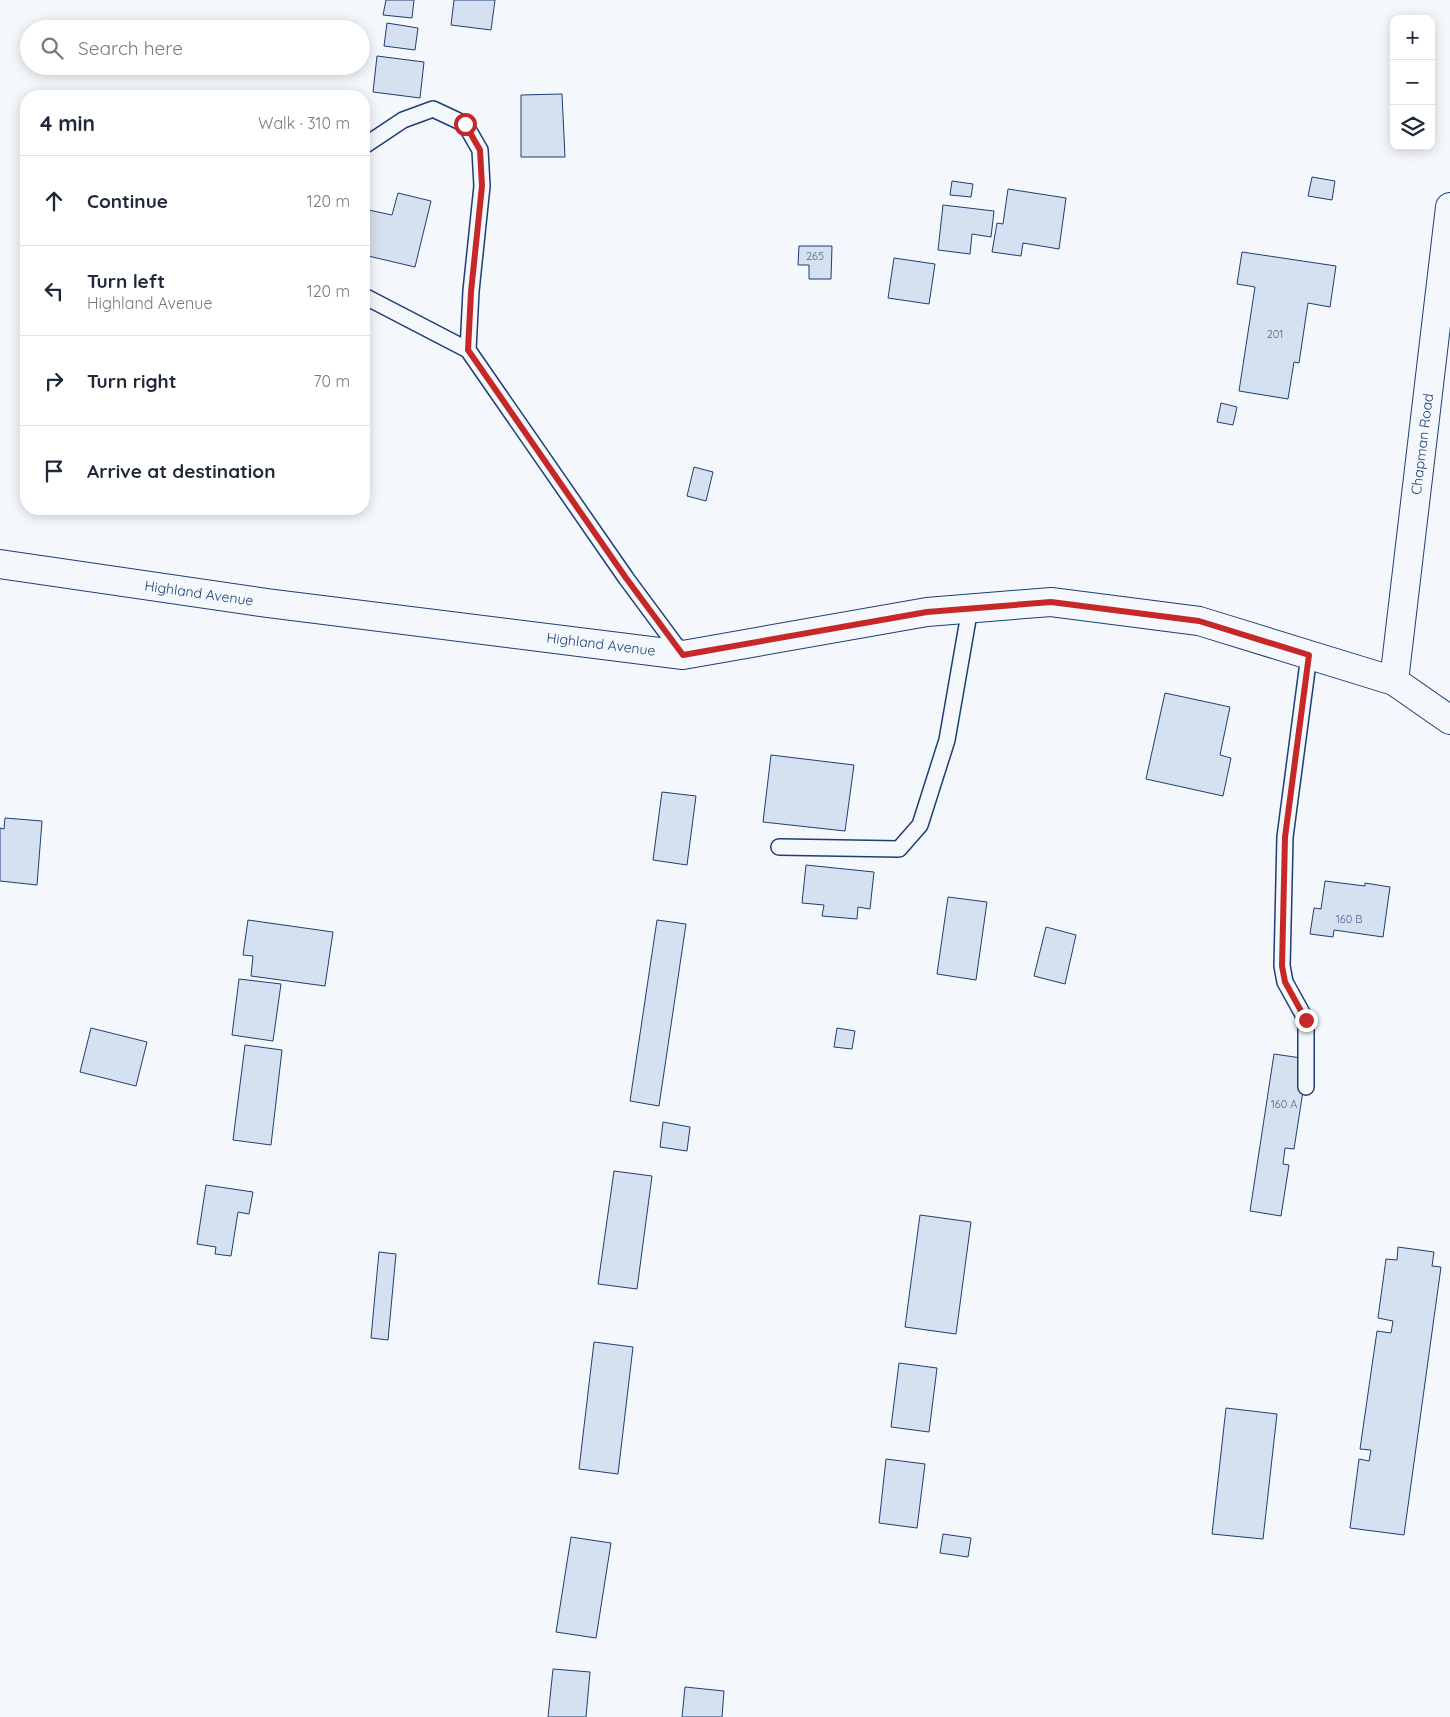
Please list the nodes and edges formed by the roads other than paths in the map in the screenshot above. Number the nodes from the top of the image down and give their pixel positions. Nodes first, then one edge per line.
1 (370, 142) edge
2 (1450, 207) edge
3 (370, 299) edge
4 (468, 350) junction
5 (0, 564) edge
6 (970, 608) junction
7 (683, 655) junction
8 (1309, 655) junction
9 (1394, 681) junction
10 (1450, 720) edge
11 (779, 847) dead end
12 (1306, 1087) dead end

1 - 4 lane
2 - 9 street, Chapman Road
3 - 4 lane
4 - 7 lane
5 - 7 street, Highland Avenue
6 - 7 street, Highland Avenue
6 - 8 street, Highland Avenue
6 - 11 lane
8 - 9 street, Highland Avenue
8 - 12 lane
9 - 10 street, Highland Avenue

